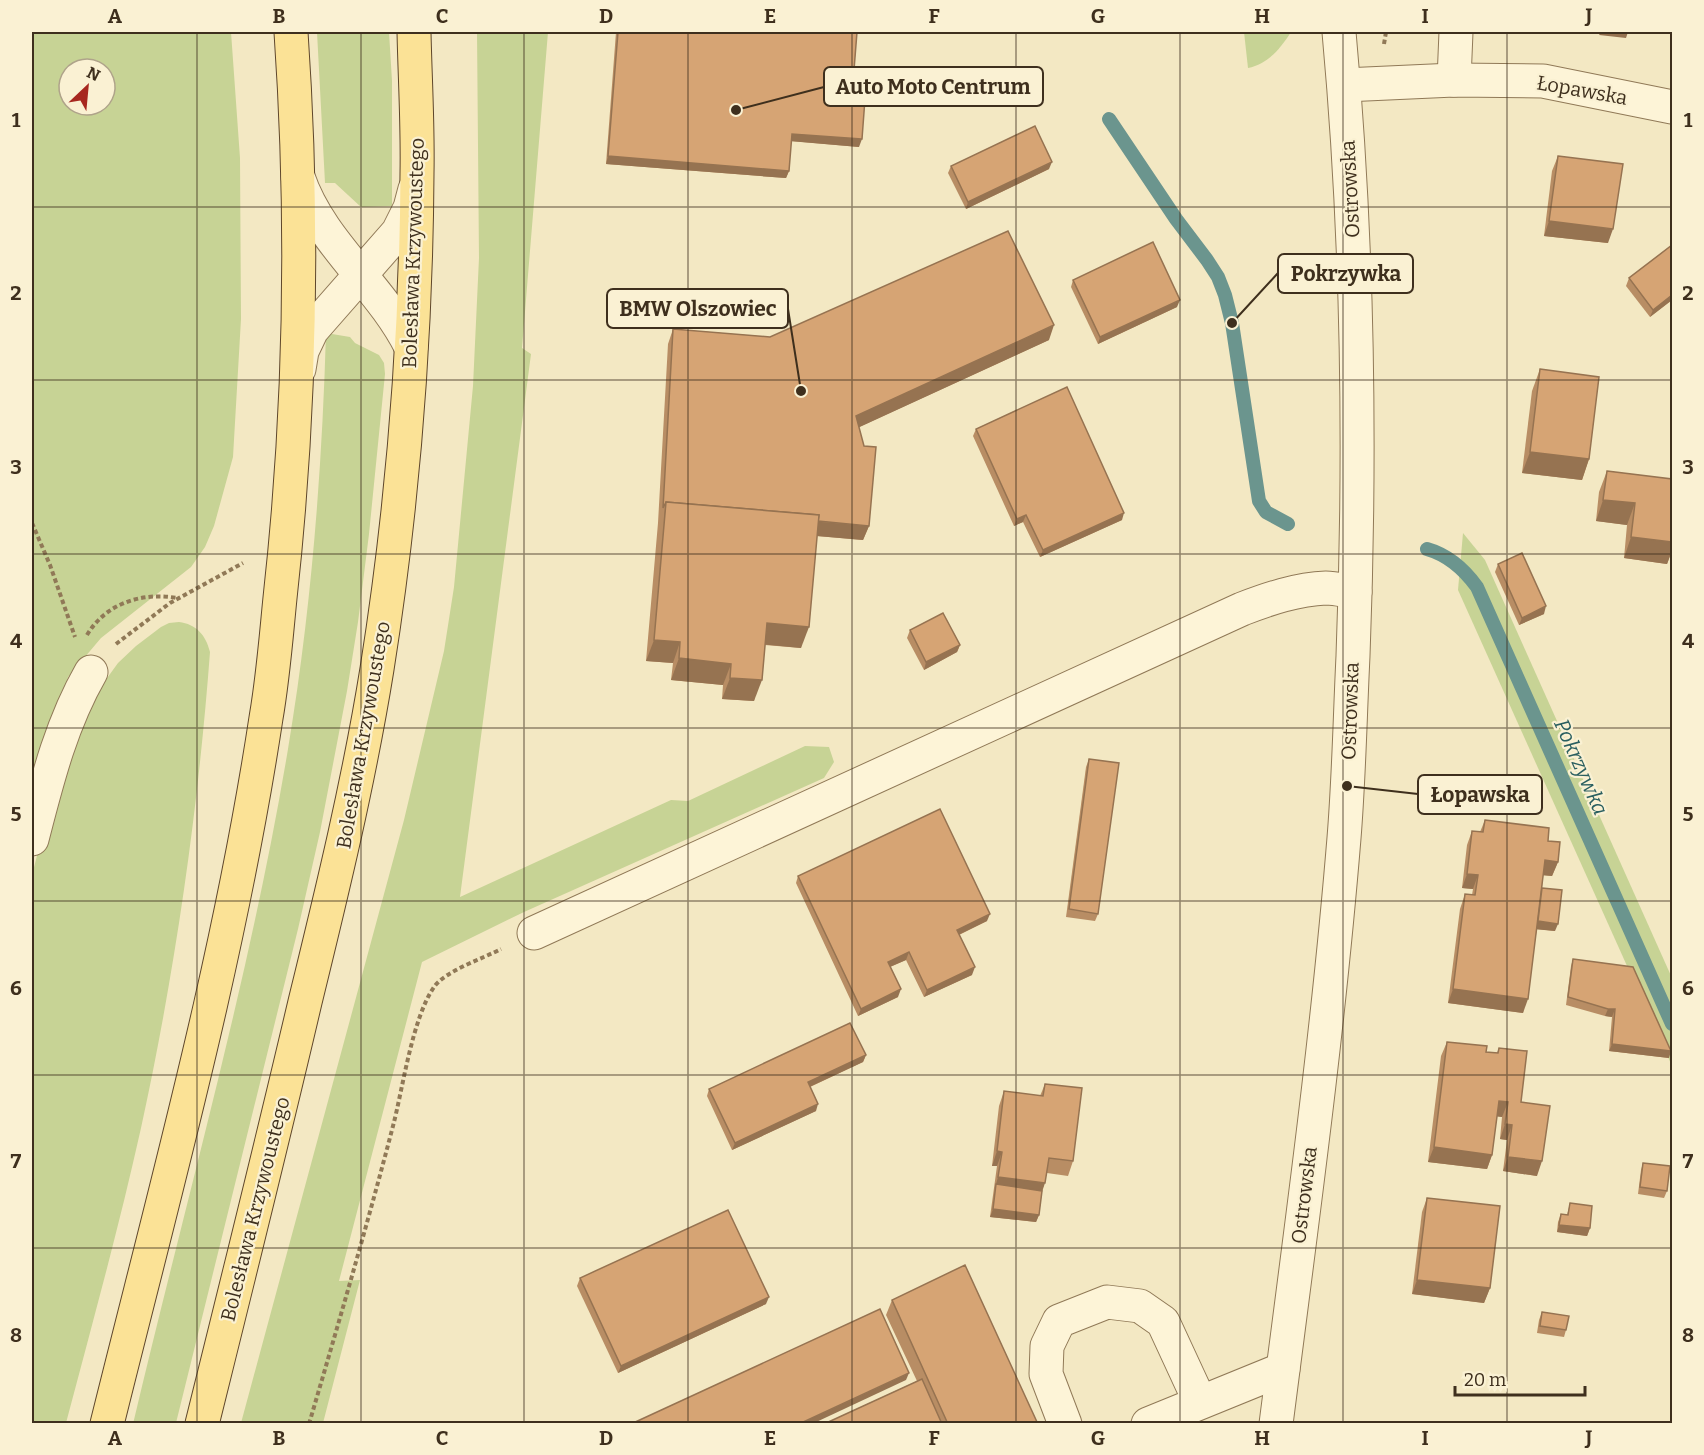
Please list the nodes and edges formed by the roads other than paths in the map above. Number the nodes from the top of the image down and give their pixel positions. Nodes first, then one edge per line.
1 (414, 32) edge
2 (1339, 32) edge
3 (1456, 32) edge
4 (290, 37) edge
5 (1454, 80) junction
6 (1344, 85) junction
7 (1672, 107) edge
8 (417, 172) junction
9 (298, 177) junction
10 (361, 274) junction
11 (411, 347) junction
12 (298, 381) junction
13 (1355, 592) junction
14 (85, 660) road end
15 (32, 839) edge
16 (534, 933) road end
17 (1283, 1369) junction
18 (1200, 1402) junction
19 (107, 1424) edge
20 (202, 1424) edge
21 (1065, 1424) edge
22 (1148, 1424) edge
23 (1276, 1424) edge

1 - 8 main road, Bolesława Krzywoustego
2 - 6 street, Ostrowska
3 - 5 street
4 - 9 main road
5 - 6 street, Łopawska
5 - 7 street, Łopawska
6 - 13 street, Ostrowska
8 - 10 street
8 - 11 main road, Bolesława Krzywoustego
9 - 10 street
9 - 12 main road
10 - 11 street
10 - 12 street
11 - 20 main road, Bolesława Krzywoustego
12 - 19 main road
13 - 16 street
13 - 17 street, Ostrowska
14 - 15 street
17 - 18 street
17 - 23 street, Ostrowska
18 - 21 street
18 - 22 street

